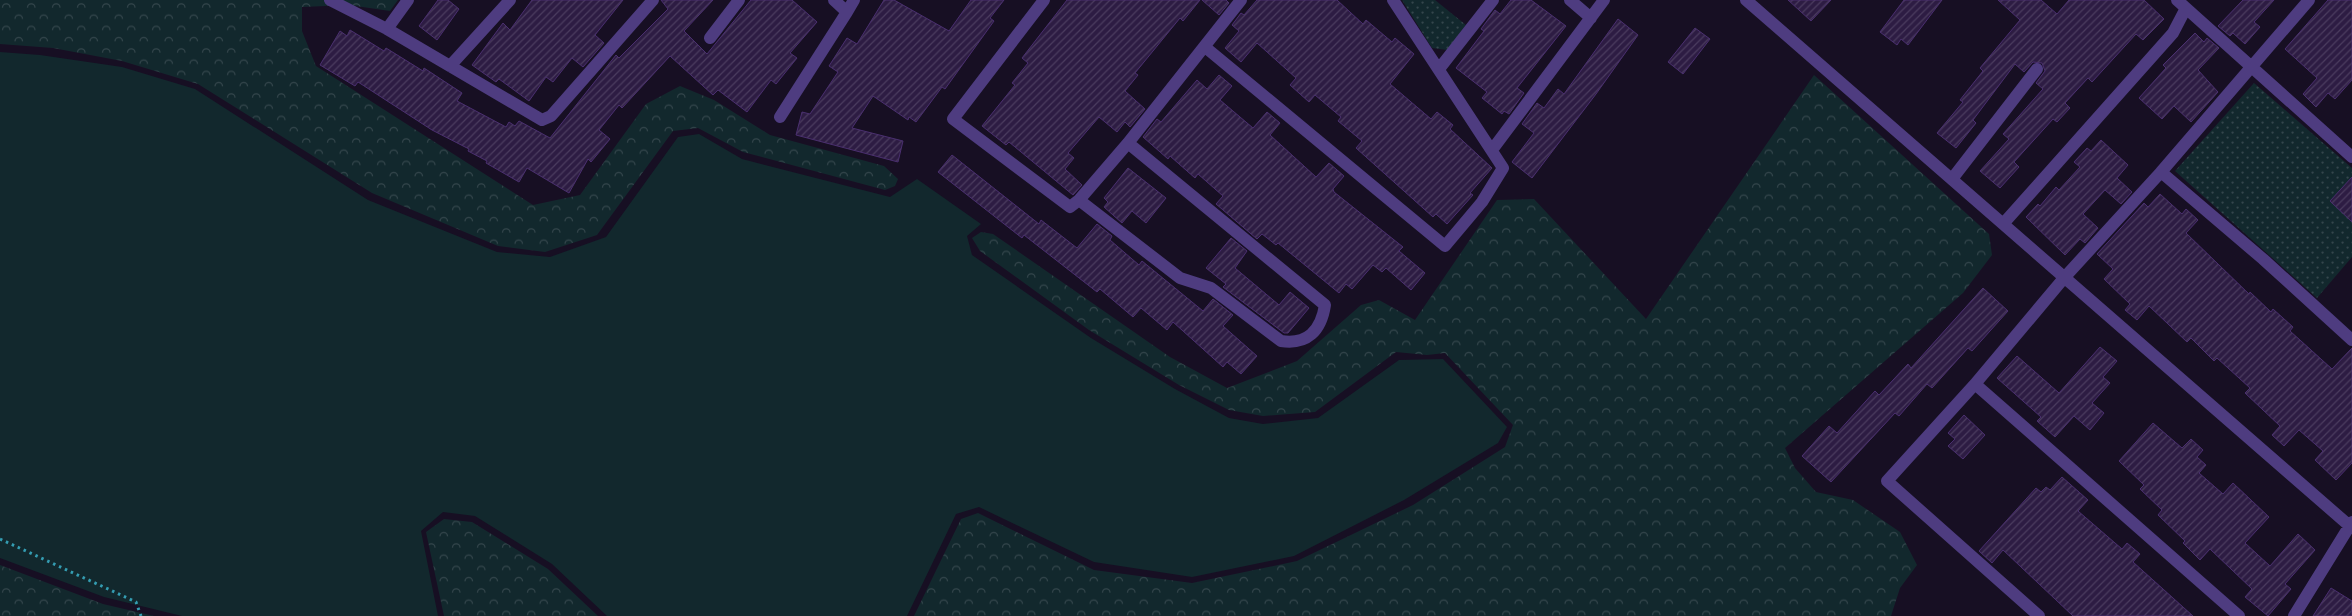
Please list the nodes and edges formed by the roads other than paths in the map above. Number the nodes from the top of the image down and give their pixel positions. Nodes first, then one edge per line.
1 (330, 0) edge
2 (408, 0) edge
3 (510, 0) edge
4 (653, 0) edge
5 (739, 0) edge
6 (834, 0) edge
7 (854, 0) edge
8 (1044, 0) edge
9 (1241, 0) edge
10 (1393, 0) edge
11 (1492, 0) edge
12 (1570, 0) edge
13 (1604, 0) edge
14 (1746, 0) edge
15 (2309, 0) edge
16 (2182, 4) edge
17 (847, 12) junction
18 (1591, 18) junction
19 (387, 29) junction
20 (710, 38) dead end
21 (1205, 47) junction
22 (450, 66) junction
23 (2251, 66) junction
24 (1438, 69) junction
25 (2037, 69) dead end
26 (780, 117) dead end
27 (1128, 143) junction
28 (1492, 150) junction
29 (2352, 157) edge
30 (2161, 172) junction
31 (1952, 179) junction
32 (1079, 200) junction
33 (2003, 224) junction
34 (2064, 278) junction
35 (2352, 340) edge
36 (1975, 384) junction
37 (2351, 525) edge
38 (2039, 616) edge
39 (2239, 616) edge
40 (2294, 616) edge

1 - 19 street
2 - 19 street
3 - 22 street
4 - 22 street
5 - 20 street
6 - 17 street
7 - 17 street
8 - 32 street
9 - 21 street
10 - 24 street
11 - 24 street
12 - 18 street
13 - 18 street
14 - 31 street
15 - 23 street
16 - 23 street
16 - 33 street
17 - 26 street
18 - 28 street
19 - 22 street
21 - 27 street
21 - 28 street
23 - 29 street
23 - 30 street
24 - 28 street
25 - 31 street
27 - 32 street
27 - 32 street
30 - 34 street
30 - 35 street
31 - 33 street
33 - 34 street
34 - 36 street
34 - 37 street
36 - 38 street
36 - 39 street
37 - 40 street

